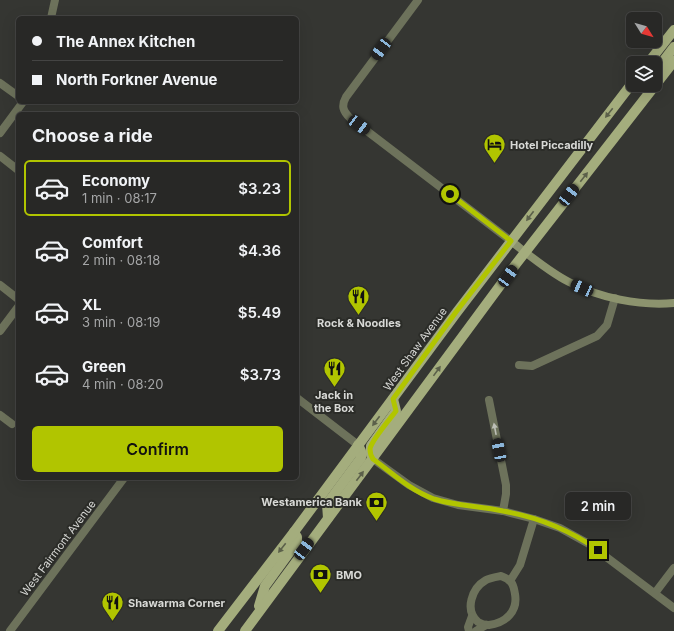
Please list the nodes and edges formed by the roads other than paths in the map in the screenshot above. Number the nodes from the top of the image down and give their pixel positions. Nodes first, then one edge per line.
1 (55, 0) edge
2 (417, 0) edge
3 (51, 16) edge
4 (674, 30) edge
5 (674, 47) edge
6 (654, 56) edge
7 (674, 61) edge
8 (662, 63) edge
9 (0, 83) edge
10 (626, 92) edge
11 (644, 92) edge
12 (16, 95) edge
13 (22, 104) edge
14 (632, 116) junction
15 (0, 133) edge
16 (0, 156) edge
17 (16, 168) edge
18 (518, 246) junction
19 (0, 285) edge
20 (16, 297) edge
21 (615, 298) junction
22 (674, 302) edge
23 (16, 310) edge
24 (0, 331) edge
25 (520, 365) dead end
26 (393, 399) junction
27 (299, 400) edge
28 (489, 400) dead end
29 (0, 415) edge
30 (12, 424) dead end
31 (358, 445) junction
32 (373, 459) junction
33 (123, 480) edge
34 (503, 511) junction
35 (328, 518) junction
36 (534, 519) junction
37 (294, 532) junction
38 (674, 568) edge
39 (510, 581) junction
40 (655, 593) junction
41 (674, 608) edge
42 (257, 614) junction
43 (472, 616) junction
44 (486, 625) junction
45 (222, 629) edge
46 (10, 631) edge
47 (244, 631) edge
48 (469, 631) edge
49 (476, 631) edge

1 - 3 street
2 - 18 street
4 - 6 main road
5 - 8 main road
7 - 14 main road, West Shaw Avenue
9 - 12 street
10 -> 18 main road, West Shaw Avenue
11 - 14 main road
13 - 15 street
18 -> 14 main road, West Shaw Avenue
16 - 17 street
18 - 21 street
18 - 26 main road, West Shaw Avenue
32 -> 18 main road, West Shaw Avenue
19 - 20 street
21 - 22 street
21 - 25 street
23 - 24 street
26 -> 31 main road, West Shaw Avenue
26 - 32 main road
27 - 31 street
34 -> 28 street
29 - 30 street
31 - 35 main road
31 - 37 main road, West Shaw Avenue
32 - 34 street
35 -> 32 main road, West Shaw Avenue
33 - 46 street, West Fairmont Avenue
34 - 36 street
35 - 42 main road, West Shaw Avenue
36 - 39 street
36 - 40 street
37 - 42 main road
37 -> 45 main road, West Shaw Avenue
38 - 40 street
39 - 43 street
39 - 44 street
40 - 41 street
42 - 47 main road, West Shaw Avenue
43 - 44 street
43 - 48 street
44 - 49 street

